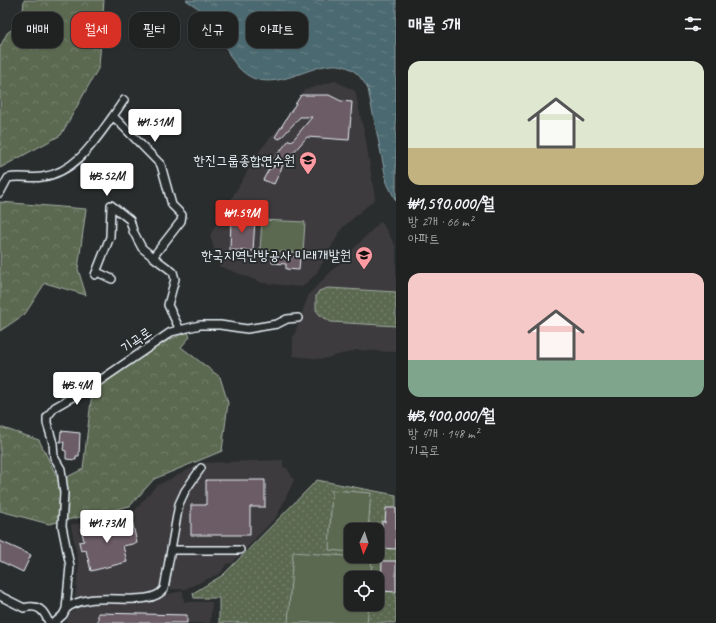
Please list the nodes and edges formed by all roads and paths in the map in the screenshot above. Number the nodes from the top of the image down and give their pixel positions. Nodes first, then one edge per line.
1 (124, 100) dead end
2 (113, 116) junction
3 (0, 193) edge
4 (153, 256) junction
5 (112, 279) dead end
6 (298, 318) dead end
7 (180, 330) junction
8 (201, 468) dead end
9 (171, 550) junction
10 (240, 550) dead end
11 (0, 596) edge
12 (66, 609) junction
13 (49, 623) edge
14 (54, 623) edge

1 - 2 street
2 - 3 street
2 - 4 street
4 - 5 street
4 - 7 street
6 - 7 street, 기곡로
7 - 12 street, 기곡로
8 - 9 street
9 - 10 street
9 - 12 street
11 - 13 street
12 - 14 street

